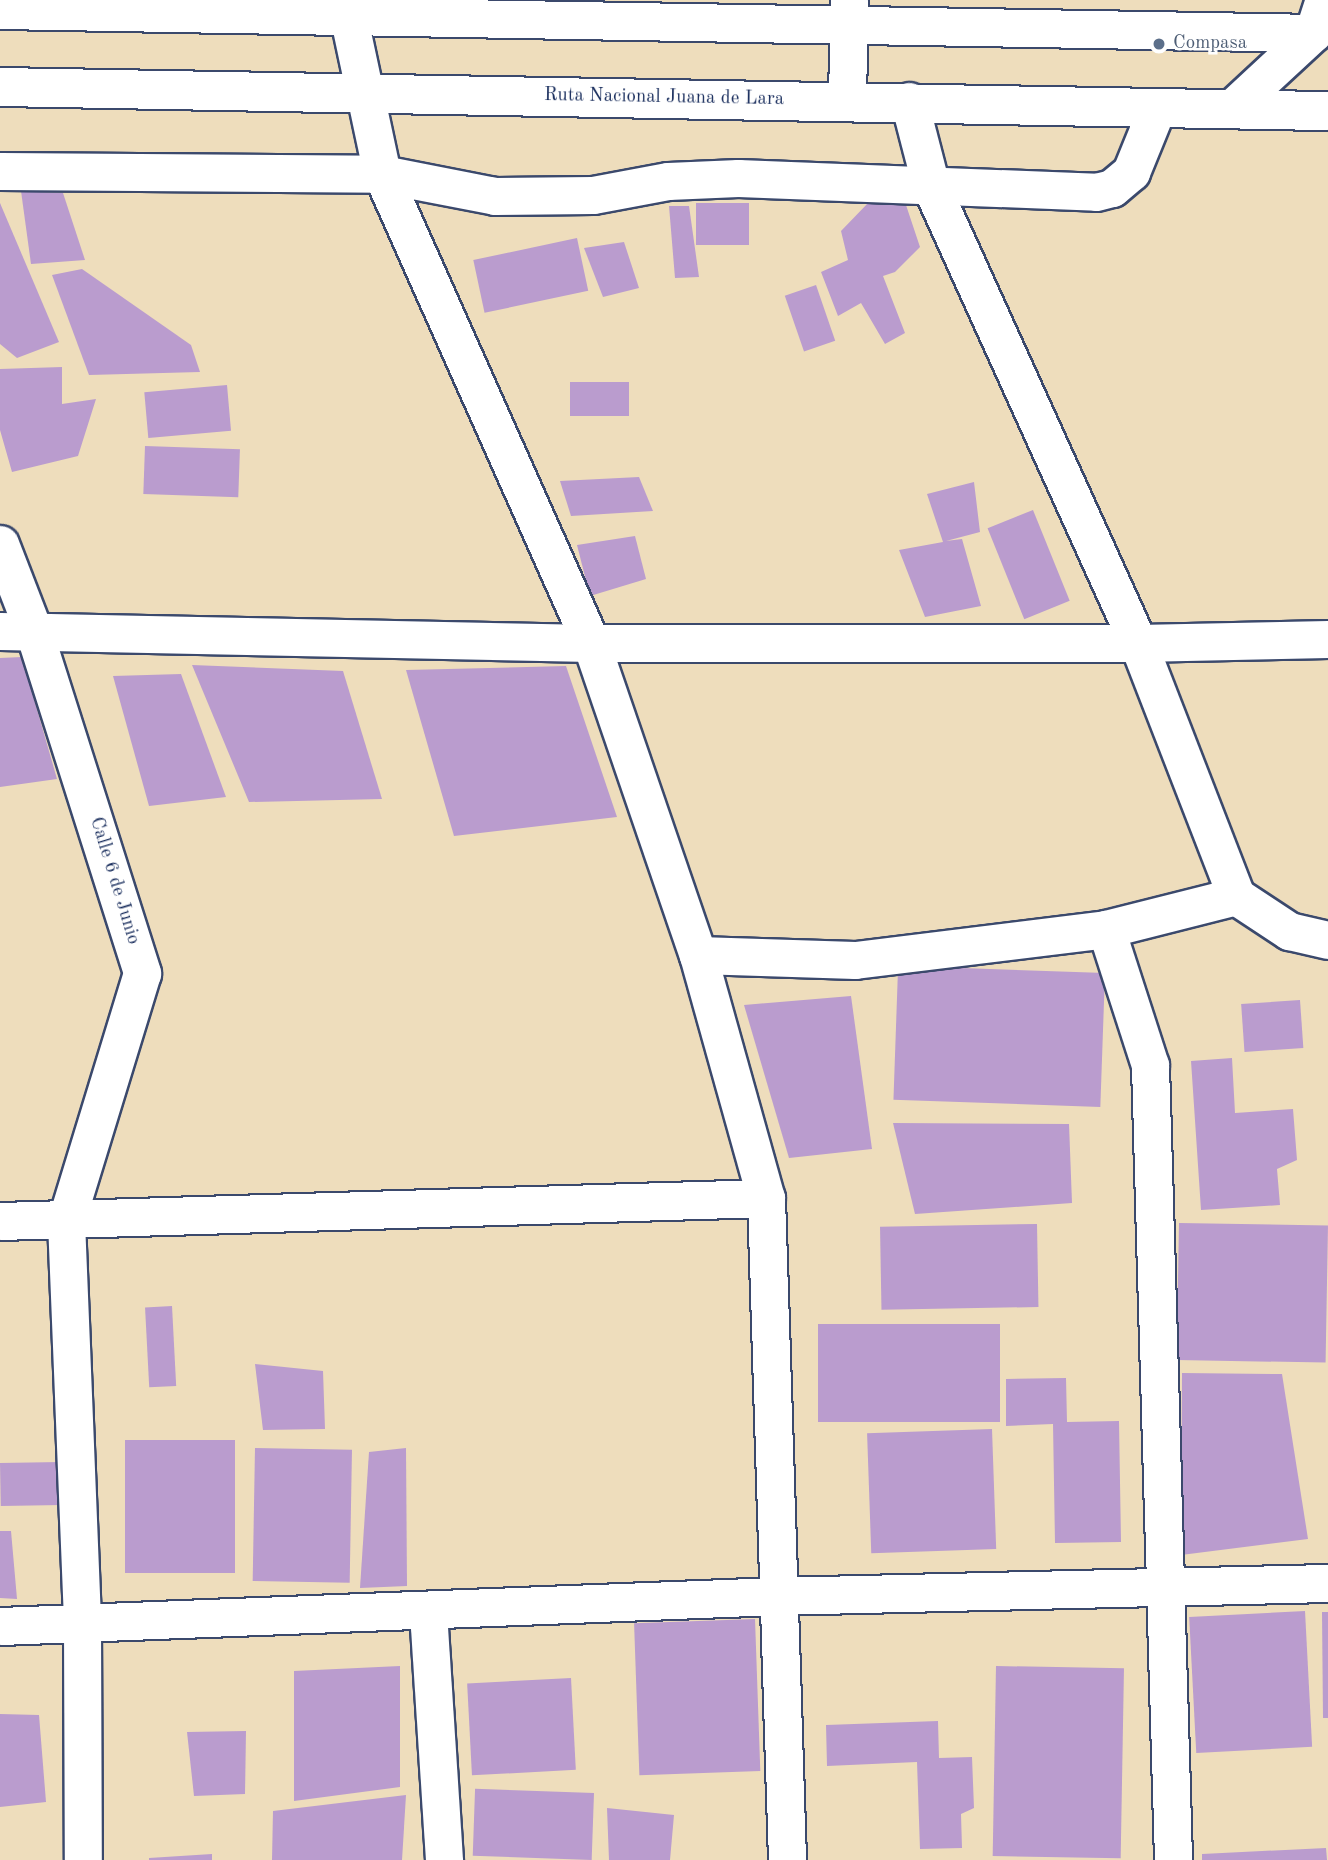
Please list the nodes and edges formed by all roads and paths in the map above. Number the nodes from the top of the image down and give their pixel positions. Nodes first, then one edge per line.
1 (345, 7) edge
2 (0, 10) edge
3 (849, 12) edge
4 (1319, 17) edge
5 (0, 87) edge
6 (362, 94) junction
7 (847, 100) junction
8 (909, 100) junction
9 (1233, 107) junction
10 (1157, 108) junction
11 (1328, 111) edge
12 (0, 171) edge
13 (382, 174) junction
14 (931, 186) junction
15 (0, 544) edge
16 (17, 631) edge
17 (1328, 639) edge
18 (591, 643) junction
19 (1138, 643) junction
20 (1236, 896) junction
21 (1106, 929) junction
22 (1328, 940) edge
23 (698, 955) junction
24 (766, 1198) junction
25 (0, 1221) edge
26 (66, 1222) junction
27 (1328, 1583) edge
28 (1167, 1588) junction
29 (776, 1596) junction
30 (428, 1612) junction
31 (82, 1624) junction
32 (0, 1626) edge
33 (83, 1860) edge
34 (444, 1860) edge
35 (787, 1860) edge
36 (1173, 1860) edge

1 - 2 street
1 - 3 street
1 - 6 street
3 - 4 street
3 - 7 street
4 - 9 street
5 - 6 highway, Ruta Nacional Juana de Lara
6 - 7 highway, Ruta Nacional Juana de Lara
6 - 13 street
7 - 8 highway, Ruta Nacional Juana de Lara
8 - 10 highway, Ruta Nacional Juana de Lara
8 - 14 street
9 - 10 highway, Ruta Nacional Juana de Lara
9 - 11 highway, Ruta Nacional Juana de Lara
10 - 14 street
12 - 13 street
13 - 14 street
13 - 18 street
14 - 19 street
15 - 16 street, Calle 6 de Junio
16 - 18 street
16 - 26 street, Calle 6 de Junio
17 - 19 street
18 - 19 street
18 - 23 street
19 - 20 street
20 - 21 street
20 - 22 street
21 - 23 street
21 - 28 street
23 - 24 street
24 - 26 street
24 - 29 street
25 - 26 street
26 - 31 street, Calle 6 de Junio
27 - 28 street
28 - 29 street
28 - 36 street
29 - 30 street
29 - 35 street
30 - 31 street
30 - 34 street
31 - 32 street
31 - 33 street, Calle 6 de Junio

